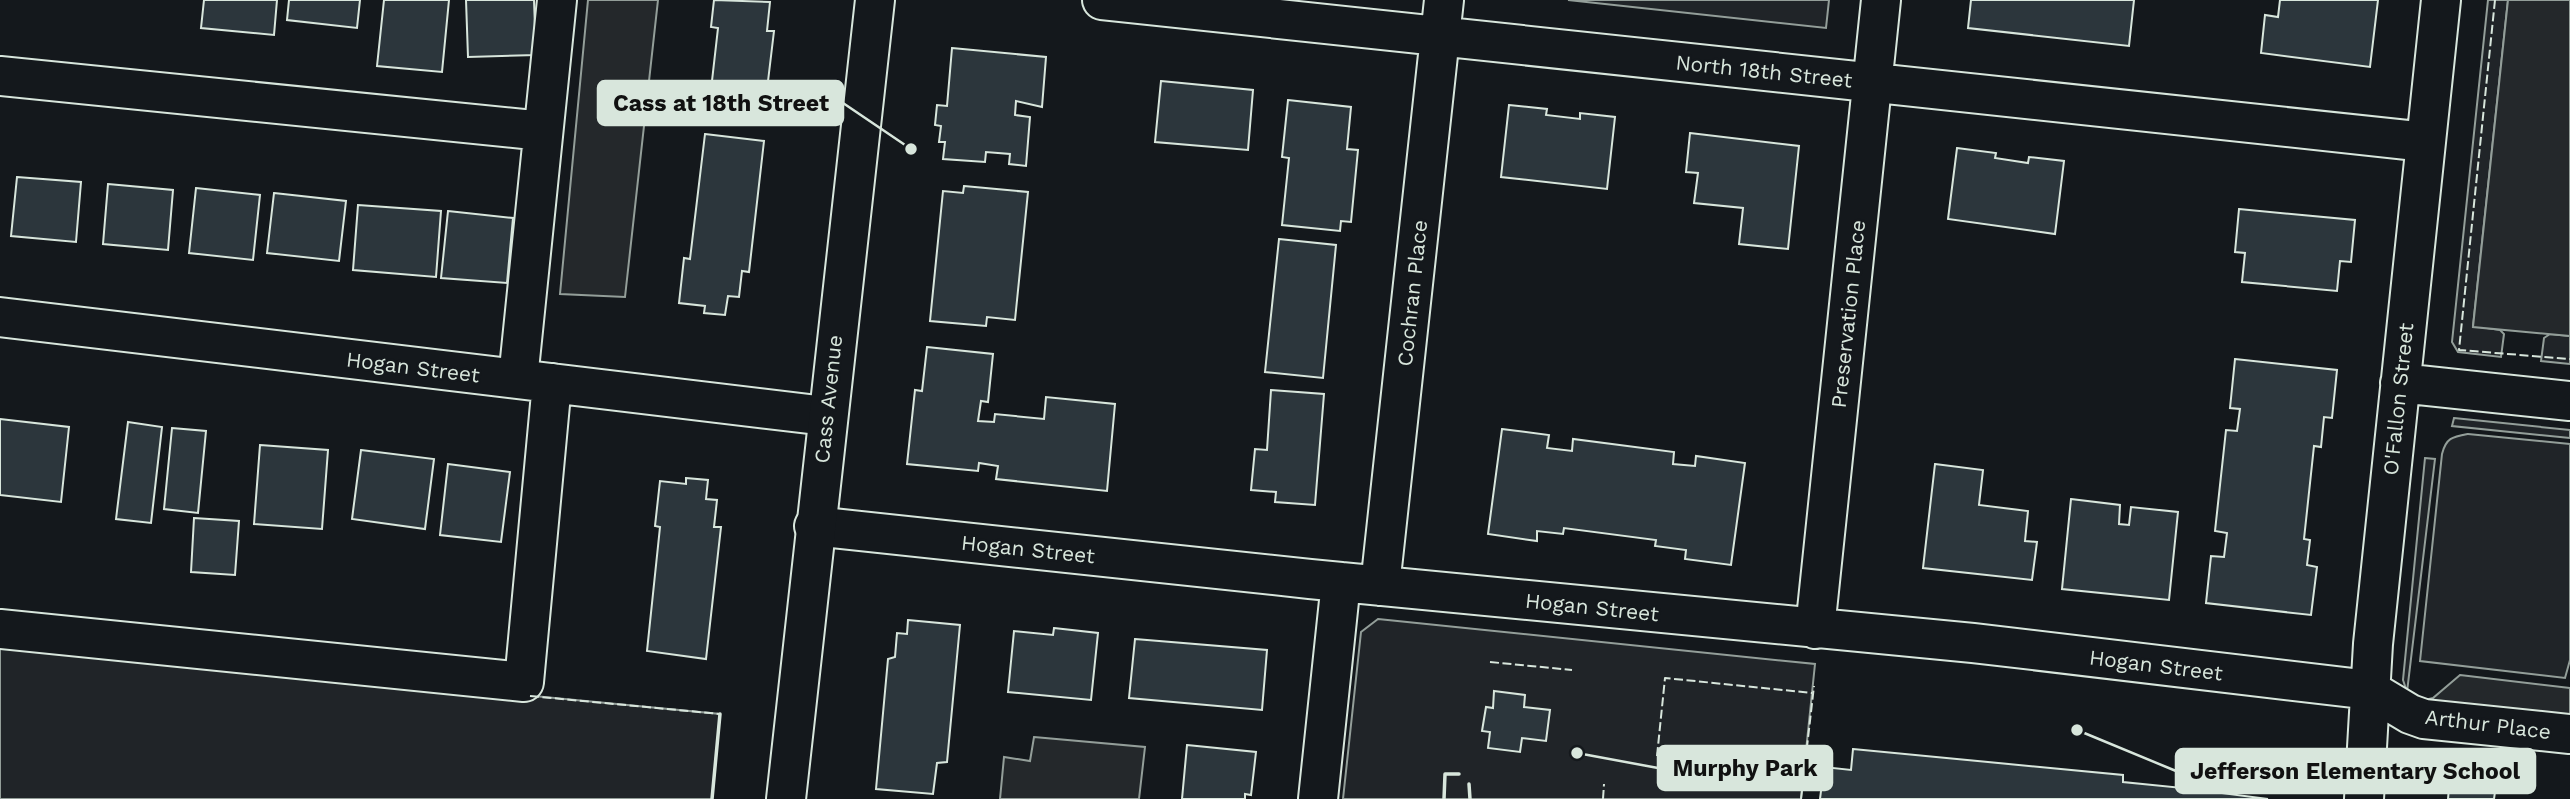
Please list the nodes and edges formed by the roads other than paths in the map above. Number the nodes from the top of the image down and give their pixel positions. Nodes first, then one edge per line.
1 (557, 0) edge
2 (875, 0) edge
3 (1102, 0) edge
4 (1881, 0) edge
5 (2441, 0) edge
6 (1442, 18) edge
7 (0, 76) edge
8 (1873, 83) junction
9 (543, 131) junction
10 (2426, 142) junction
11 (0, 317) edge
12 (535, 382) junction
13 (2400, 383) junction
14 (2570, 401) edge
15 (826, 416) junction
16 (814, 526) junction
17 (1341, 582) junction
18 (1380, 586) junction
19 (0, 629) edge
20 (1815, 629) junction
21 (2370, 690) junction
22 (2570, 734) edge
23 (786, 799) edge
24 (1318, 799) edge
25 (2364, 799) edge

1 - 9 street
2 - 15 street, Cass Avenue
3 - 6 street, North 18th Street
4 - 8 street, Preservation Place
5 - 10 street, O'Fallon Street
6 - 8 street, North 18th Street
6 - 18 street, Cochran Place
7 - 9 street
8 - 10 street, North 18th Street
8 - 20 street, Preservation Place
9 - 12 street
10 - 13 street, O'Fallon Street
11 - 12 street, Hogan Street
12 - 15 street, Hogan Street
12 - 19 street
13 - 14 street
13 - 21 street, O'Fallon Street
15 - 16 street, Cass Avenue
16 - 17 street, Hogan Street
16 - 23 street, Cass Avenue
17 - 18 street, Hogan Street
17 - 24 street
18 - 20 street, Hogan Street
20 - 21 street, Hogan Street
21 - 22 street, Arthur Place
21 - 25 street, O'Fallon Street

